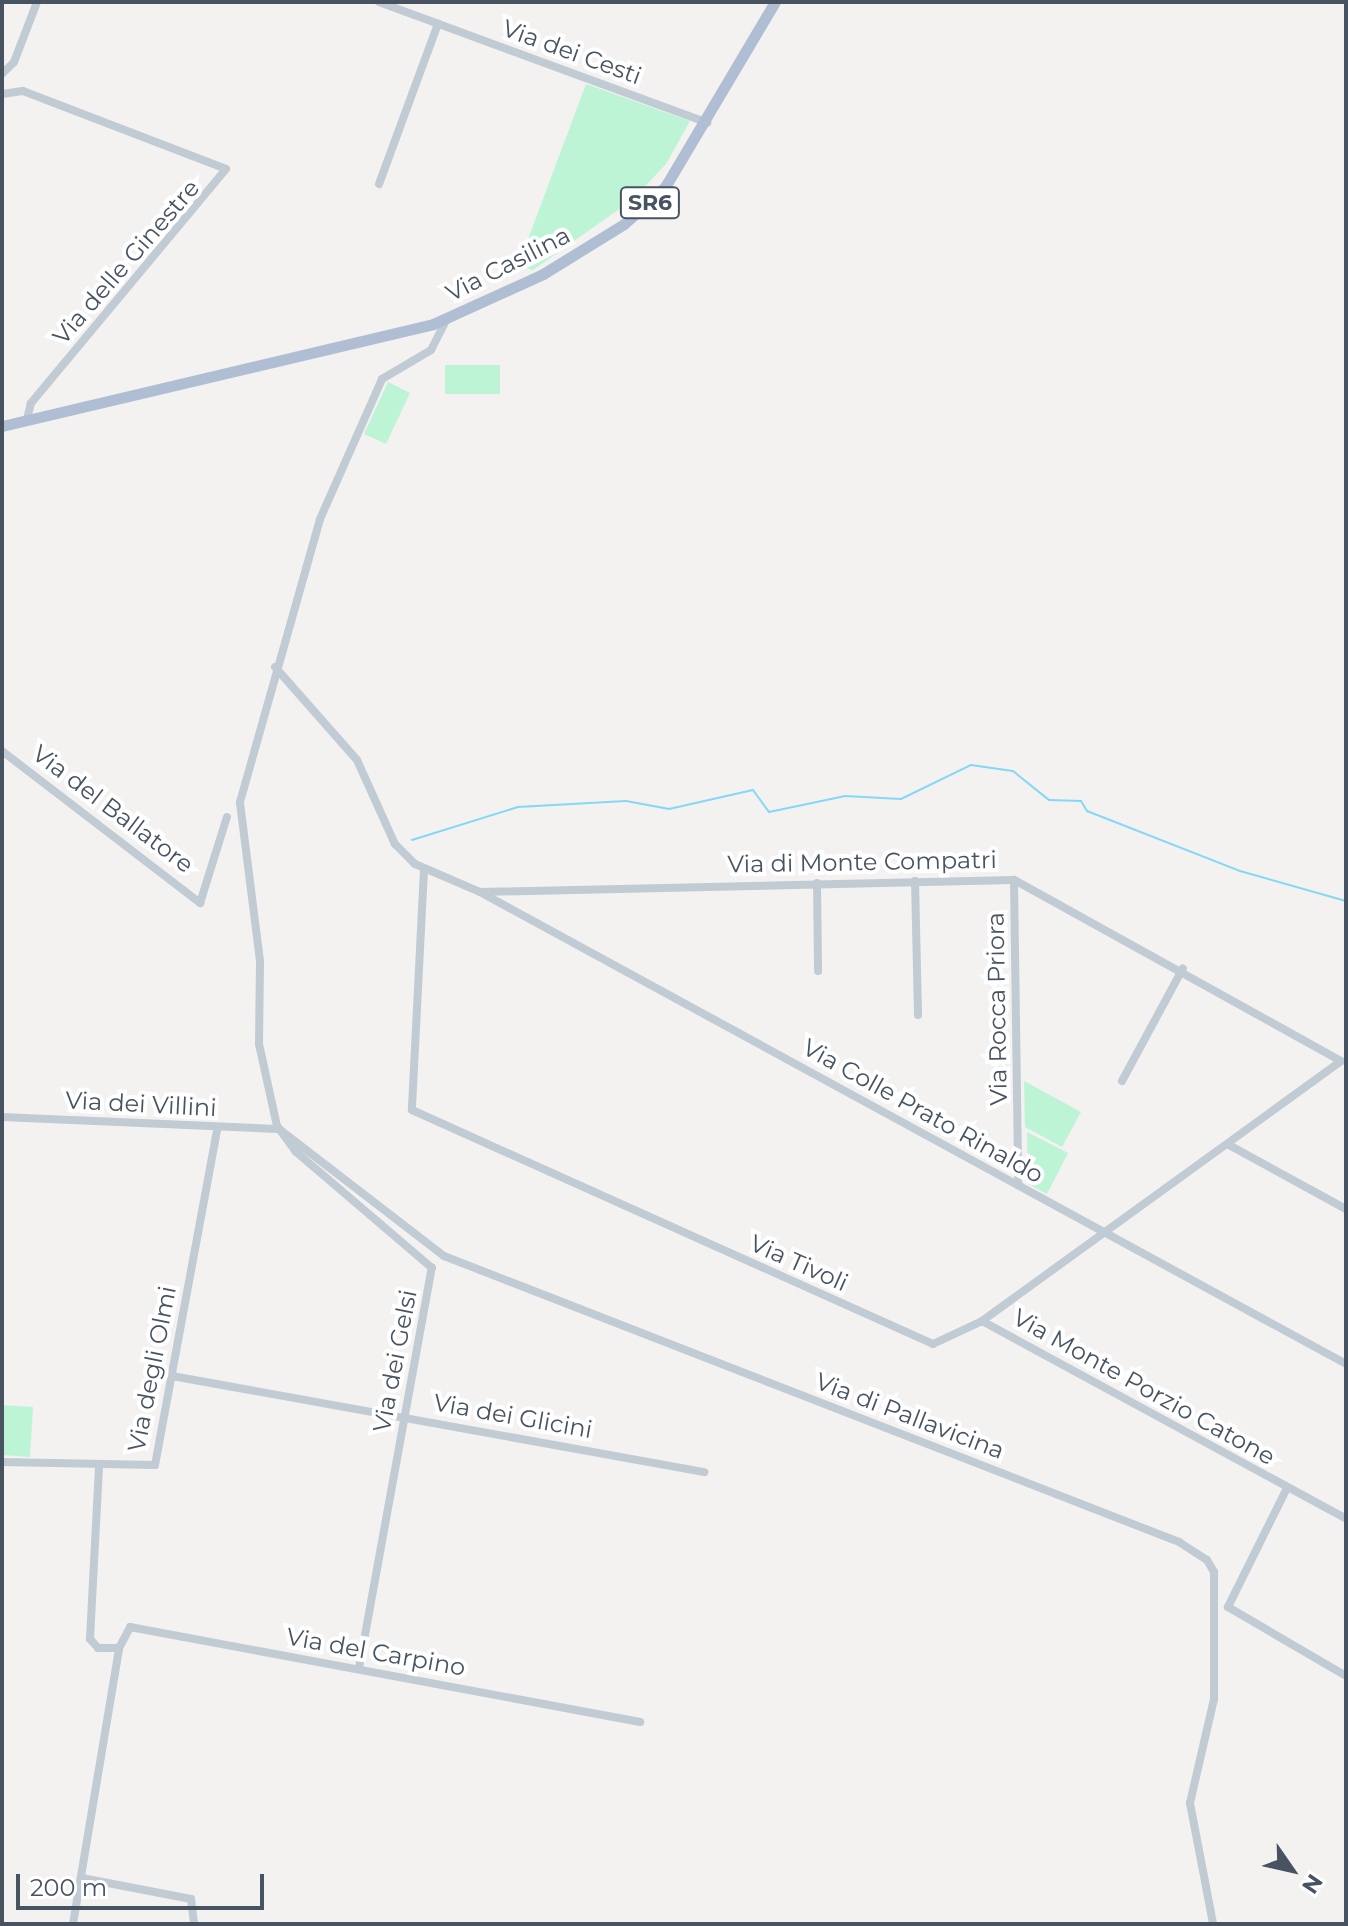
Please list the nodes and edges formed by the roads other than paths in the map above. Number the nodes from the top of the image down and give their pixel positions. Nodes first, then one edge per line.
1 (37, 2) edge
2 (379, 2) edge
3 (775, 2) edge
4 (438, 24) junction
5 (2, 74) edge
6 (2, 94) edge
7 (707, 123) junction
8 (379, 184) dead end
9 (446, 320) junction
10 (27, 419) junction
11 (2, 426) edge
12 (275, 667) junction
13 (2, 751) edge
14 (227, 817) dead end
15 (424, 870) junction
16 (1014, 880) junction
17 (915, 881) junction
18 (817, 883) junction
19 (480, 892) junction
20 (1183, 968) junction
21 (818, 971) dead end
22 (918, 1015) dead end
23 (1341, 1058) joint
24 (1122, 1081) dead end
25 (2, 1117) edge
26 (217, 1129) junction
27 (278, 1129) junction
28 (1229, 1145) junction
29 (1018, 1185) junction
30 (1346, 1209) edge
31 (1106, 1233) junction
32 (982, 1321) junction
33 (1346, 1364) edge
34 (172, 1376) junction
35 (404, 1417) junction
36 (2, 1462) edge
37 (99, 1467) junction
38 (704, 1472) dead end
39 (1287, 1488) junction
40 (1346, 1519) edge
41 (119, 1648) junction
42 (359, 1668) junction
43 (1346, 1676) edge
44 (640, 1722) dead end
45 (82, 1878) junction
46 (73, 1924) edge
47 (194, 1924) edge
48 (1213, 1924) edge

1 - 5 street
2 - 4 street, Via dei Cesti
3 - 7 main road, Via Casilina / SR6
4 - 7 street, Via dei Cesti
4 - 8 street
6 - 10 street, Via delle Ginestre
7 - 9 main road, Via Casilina / SR6
9 - 10 main road, Via Casilina / SR6
9 - 12 street
10 - 11 main road, Via Casilina / SR6
12 - 15 street
12 - 27 street
13 - 14 street, Via del Ballatore
15 - 19 street, Via Colle Prato Rinaldo
15 - 32 street, Via Tivoli
16 - 17 street, Via di Monte Compatri
16 - 20 street, Via di Monte Compatri
16 - 29 street, Via Rocca Priora
17 - 18 street, Via di Monte Compatri
17 - 22 street
18 - 19 street, Via di Monte Compatri
18 - 21 street
19 - 29 street, Via Colle Prato Rinaldo
20 - 23 street, Via di Monte Compatri
20 - 24 street
23 - 28 street, Via Tivoli
25 - 26 street, Via dei Villini
26 - 27 street, Via dei Villini
26 - 34 street, Via degli Olmi
27 - 35 street, Via dei Gelsi
27 - 48 street, Via di Pallavicina
28 - 30 street
28 - 31 street, Via Tivoli
29 - 31 street, Via Colle Prato Rinaldo
31 - 32 street, Via Tivoli
31 - 33 street, Via Colle Prato Rinaldo
32 - 39 street, Via Monte Porzio Catone
34 - 35 street, Via dei Glicini
34 - 37 street, Via degli Olmi
35 - 38 street, Via dei Glicini
35 - 42 street, Via dei Gelsi
36 - 37 street, Via degli Olmi
37 - 41 street
39 - 40 street, Via Monte Porzio Catone
39 - 43 street
41 - 42 street, Via del Carpino
41 - 45 street
42 - 44 street, Via del Carpino
45 - 46 street
45 - 47 street

